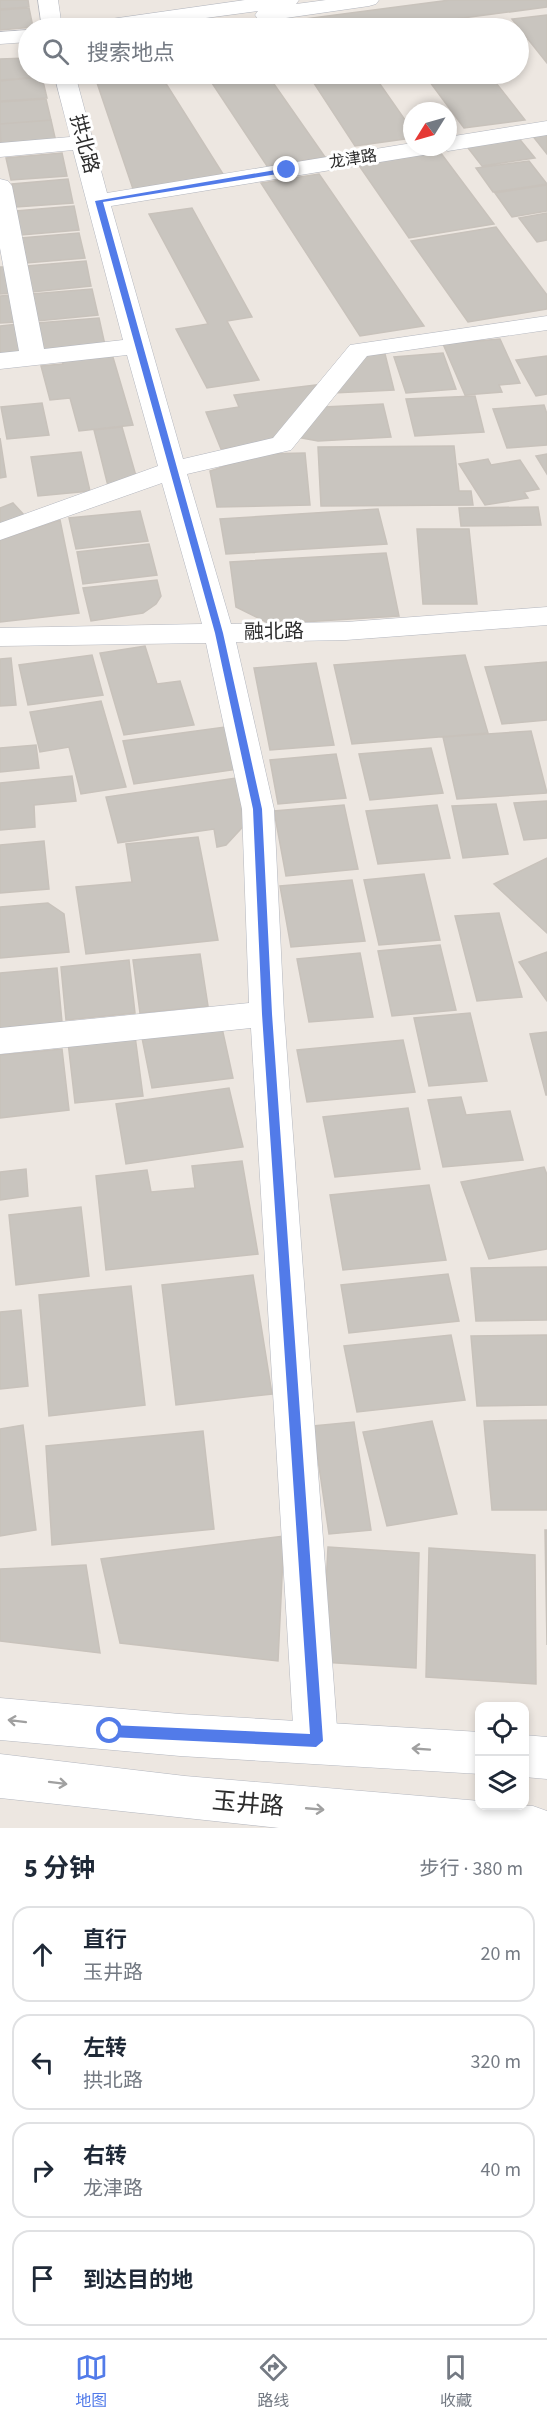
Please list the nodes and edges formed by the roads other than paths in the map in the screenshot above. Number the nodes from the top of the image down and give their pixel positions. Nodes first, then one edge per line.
1 (48, 0) edge
2 (289, 0) edge
3 (369, 0) edge
4 (51, 18) edge
5 (161, 18) edge
6 (242, 18) edge
7 (18, 37) edge
8 (0, 38) edge
9 (18, 48) edge
10 (0, 49) edge
11 (67, 84) edge
12 (547, 128) edge
13 (84, 142) junction
14 (457, 143) edge
15 (0, 150) edge
16 (403, 151) edge
17 (0, 186) edge
18 (99, 201) junction
19 (547, 323) edge
20 (137, 346) junction
21 (33, 357) junction
22 (0, 361) edge
23 (172, 470) junction
24 (0, 532) edge
25 (547, 616) edge
26 (219, 633) junction
27 (0, 637) edge
28 (267, 1014) junction
29 (0, 1041) edge
30 (0, 1719) edge
31 (316, 1741) junction
32 (475, 1753) edge
33 (529, 1756) edge
34 (547, 1758) edge
35 (0, 1776) edge
36 (533, 1828) edge

1 - 4 street
2 - 5 street
3 - 6 street
7 - 8 street
9 - 10 street
11 - 13 street, 拱北路
12 - 14 street
13 - 15 street
13 - 18 street, 拱北路
16 - 18 street, 龙津路
17 - 21 street
18 - 20 street, 拱北路
19 - 23 street
20 - 21 street
20 - 23 street, 拱北路
21 - 22 street
23 - 24 street
23 - 26 street, 拱北路
25 - 26 street, 融北路
26 - 27 street, 融北路
26 - 28 street, 拱北路
28 - 29 street
28 - 31 street, 拱北路
31 -> 30 street
32 -> 31 street
33 - 34 street
35 -> 36 street, 玉井路

